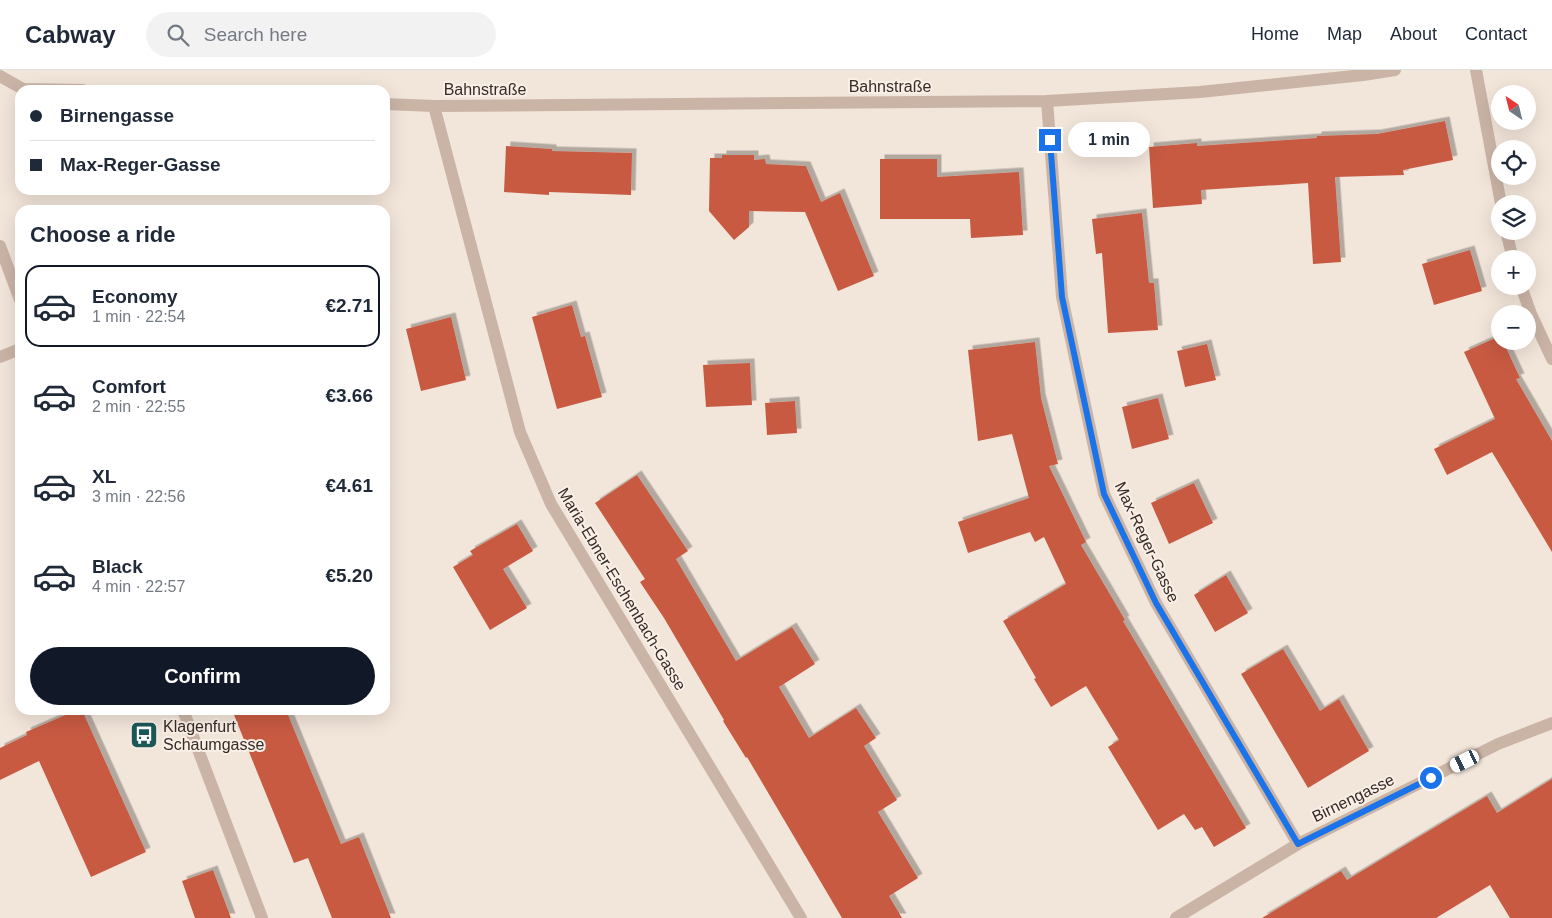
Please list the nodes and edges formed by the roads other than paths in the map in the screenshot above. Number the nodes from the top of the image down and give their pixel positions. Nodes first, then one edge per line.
1 (1395, 70) edge
2 (1476, 70) edge
3 (0, 76) edge
4 (16, 85) edge
5 (1047, 101) junction
6 (390, 104) edge
7 (434, 106) junction
8 (1499, 195) edge
9 (0, 246) edge
10 (15, 286) edge
11 (1524, 295) edge
12 (15, 351) edge
13 (0, 357) edge
14 (1552, 359) edge
15 (185, 715) edge
16 (1552, 723) edge
17 (1298, 844) junction
18 (262, 918) edge
19 (801, 918) edge
20 (1176, 918) edge

1 - 5 street, Bahnstraße
2 - 8 street
3 - 4 street
5 - 7 street, Bahnstraße
5 - 17 street, Max-Reger-Gasse
6 - 7 street, Bahnstraße
7 - 19 street, Maria-Ebner-Eschenbach-Gasse
9 - 10 street
11 - 14 street
12 - 13 street
15 - 18 street
16 - 17 street, Birnengasse
17 - 20 street, Birnengasse

